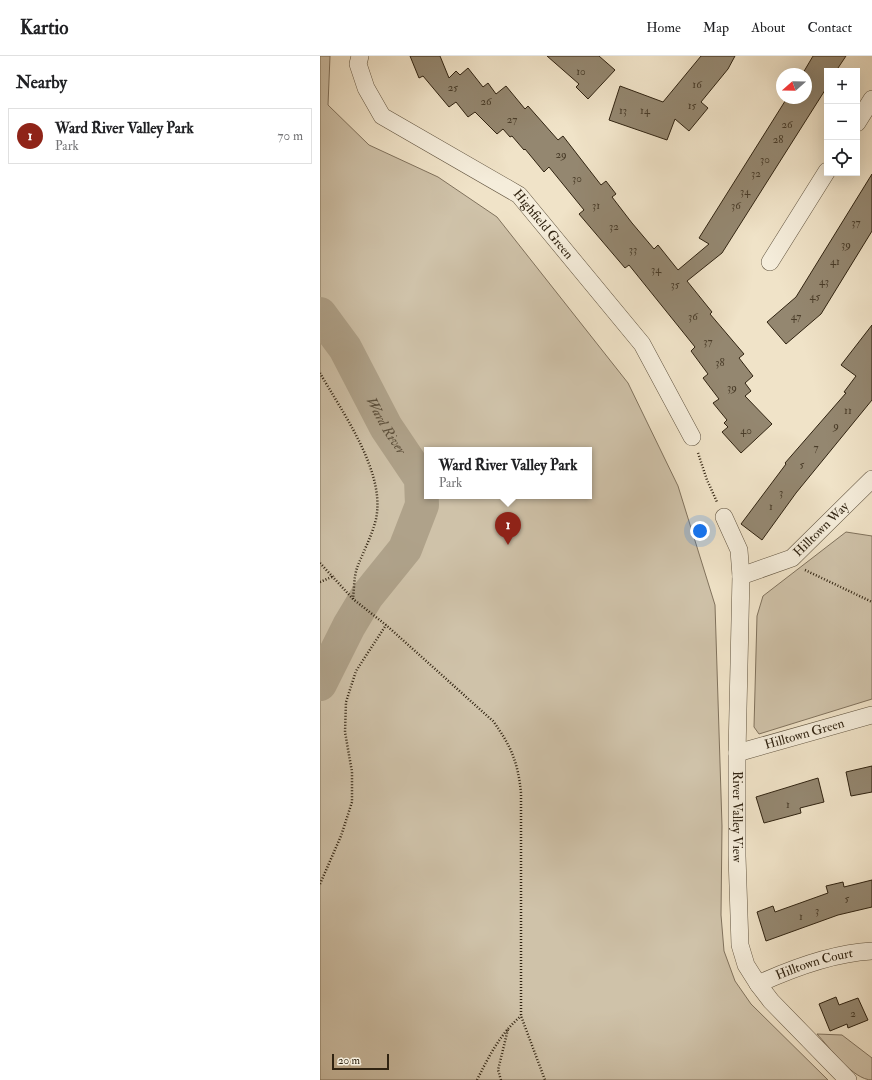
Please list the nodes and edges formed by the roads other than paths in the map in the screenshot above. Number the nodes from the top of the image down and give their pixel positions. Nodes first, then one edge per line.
1 (360, 56) edge
2 (872, 99) edge
3 (860, 118) edge
4 (824, 176) edge
5 (770, 262) dead end
6 (692, 437) road end
7 (872, 479) edge
8 (724, 517) road end
9 (741, 576) junction
10 (872, 715) edge
11 (737, 753) junction
12 (872, 951) edge
13 (758, 984) junction
14 (848, 1080) edge

1 - 6 street, Highfield Green
2 - 3 street
4 - 5 street
7 - 9 street, Hilltown Way
8 - 9 street, River Valley View
9 - 11 street, River Valley View
10 - 11 street, Hilltown Green
11 - 13 street, River Valley View
12 - 13 street, Hilltown Court
13 - 14 street, River Valley View

